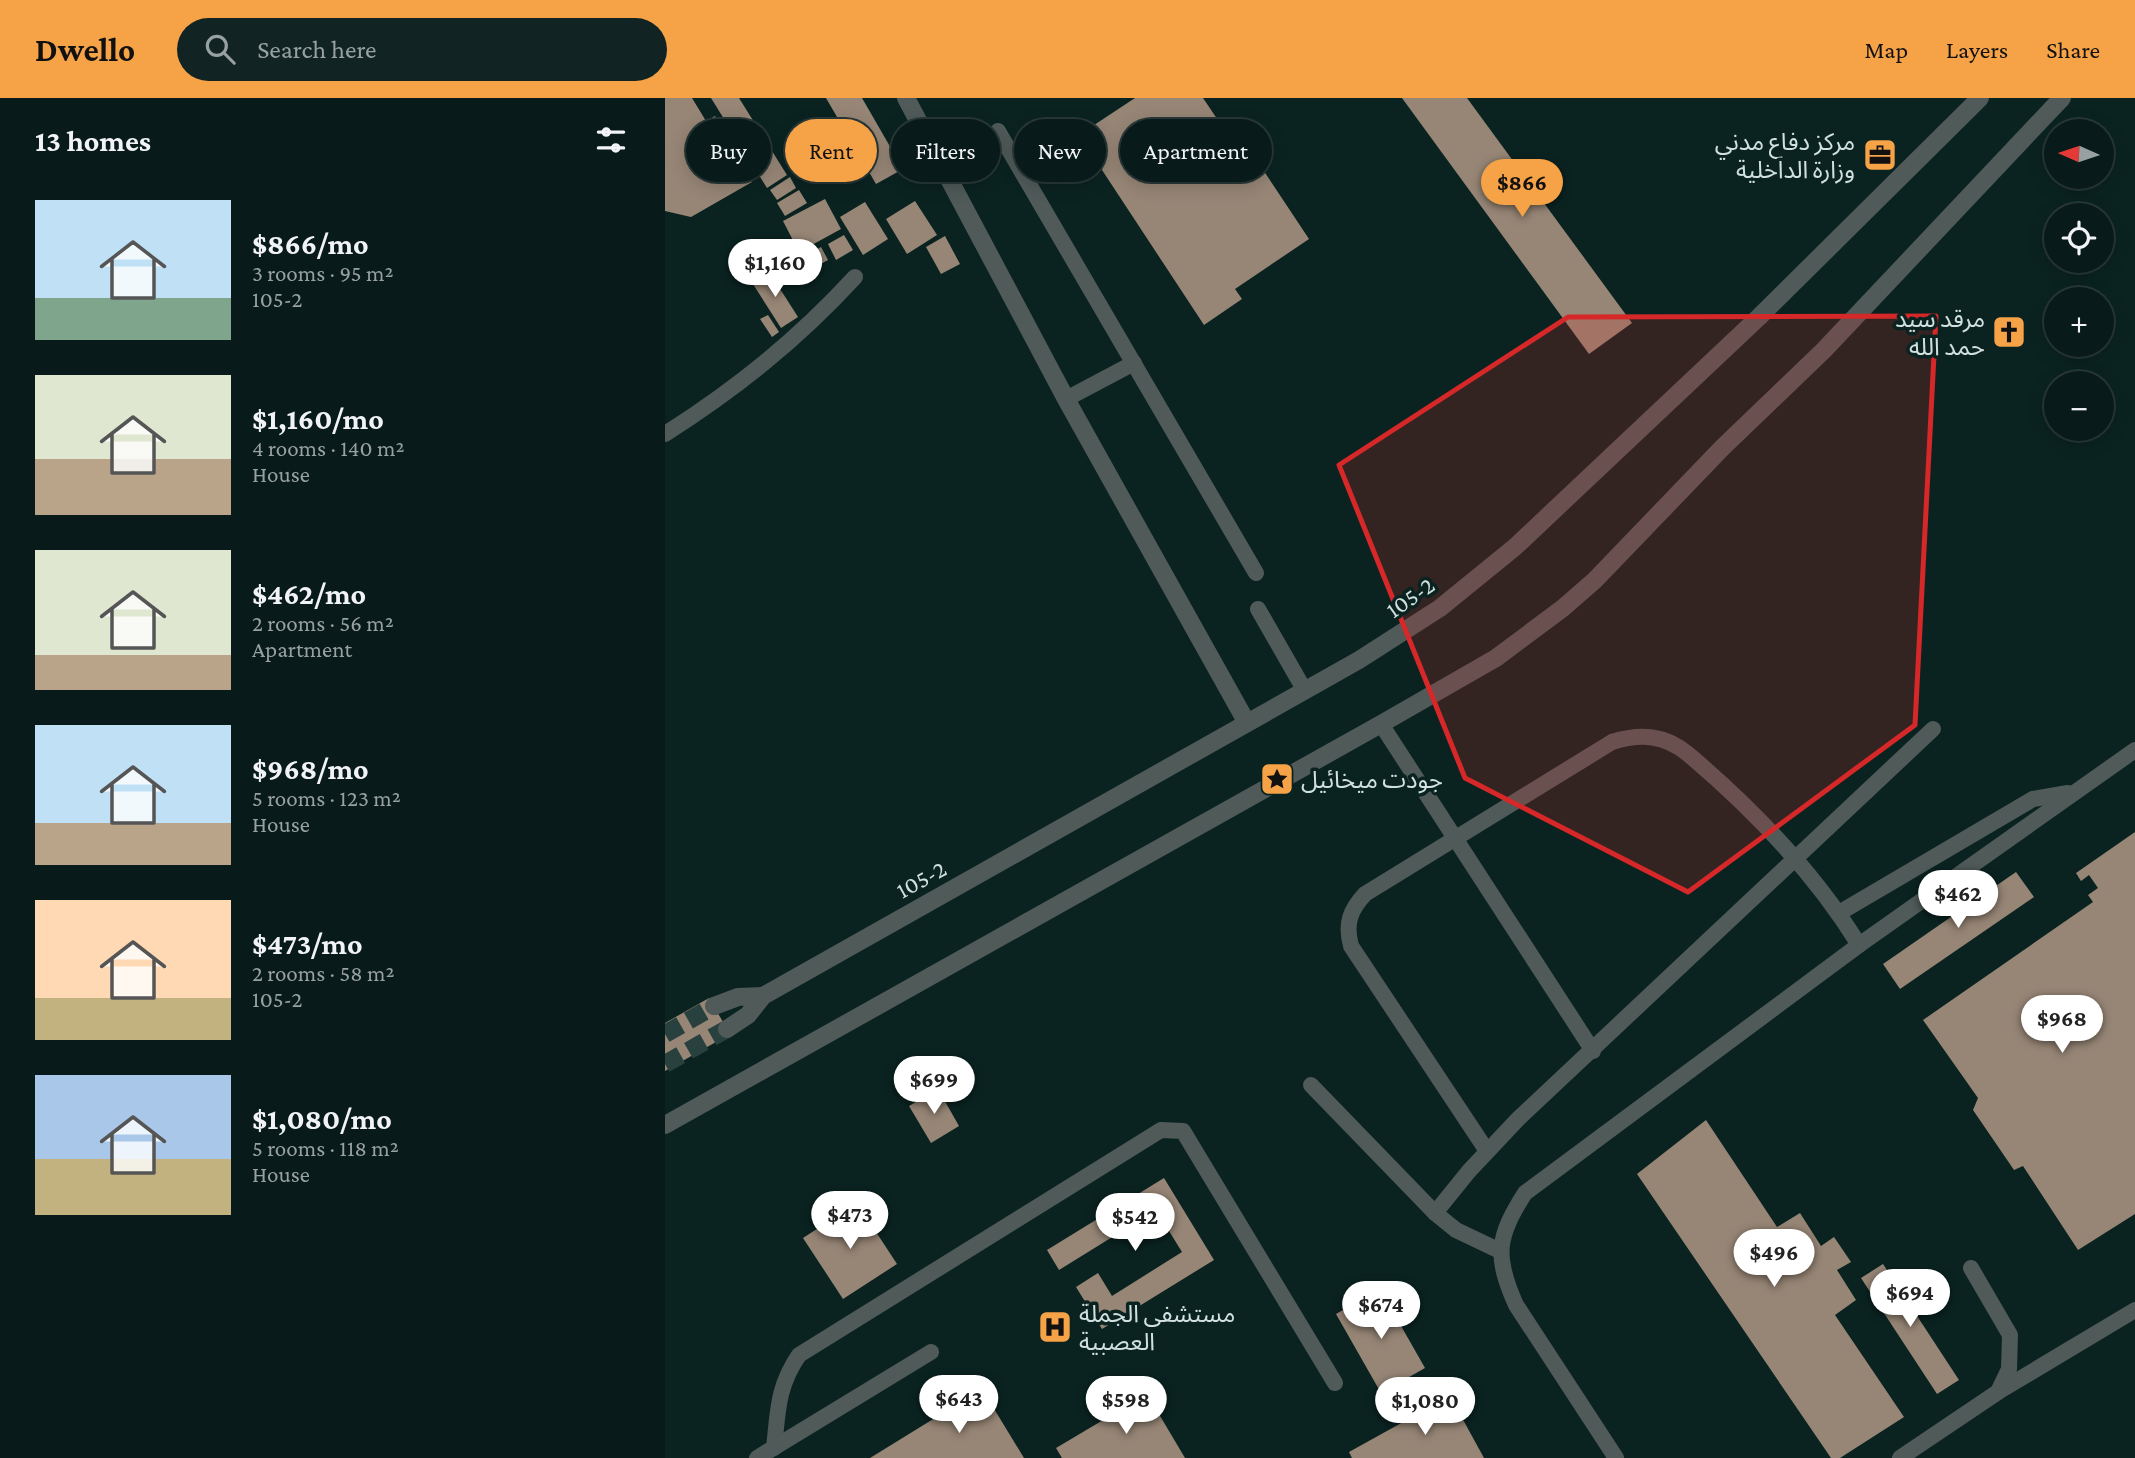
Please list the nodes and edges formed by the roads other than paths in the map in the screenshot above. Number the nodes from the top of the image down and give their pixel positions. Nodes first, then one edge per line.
1 (906, 98) edge
2 (1980, 98) edge
3 (2062, 98) edge
4 (1000, 134) edge
5 (855, 277) dead end
6 (1133, 363) junction
7 (1066, 399) junction
8 (665, 434) edge
9 (1256, 573) dead end
10 (1258, 609) dead end
11 (1305, 691) junction
12 (1247, 723) junction
13 (1381, 724) junction
14 (1933, 729) dead end
15 (2135, 750) edge
16 (2071, 793) junction
17 (1456, 839) junction
18 (1795, 860) junction
19 (1839, 913) junction
20 (1859, 945) junction
21 (763, 996) junction
22 (714, 1006) tunnel mouth
23 (727, 1029) tunnel mouth
24 (1593, 1051) junction
25 (1311, 1085) dead end
26 (665, 1125) edge
27 (1487, 1151) junction
28 (1434, 1213) junction
29 (1500, 1251) junction
30 (1971, 1268) dead end
31 (2135, 1310) edge
32 (930, 1352) dead end
33 (1335, 1383) dead end
34 (1998, 1392) junction
35 (774, 1448) junction
36 (757, 1458) edge
37 (1616, 1458) edge
38 (1900, 1458) edge

1 - 7 street
2 - 11 street, 105-2
3 - 13 street
4 - 6 lane
5 - 8 lane
6 - 7 lane
6 - 9 lane
7 - 12 street
10 - 11 lane
11 - 12 street, 105-2
12 - 21 street, 105-2
13 - 17 lane
13 - 26 street
14 - 18 lane
15 - 16 lane
16 - 19 lane
16 - 20 lane
17 - 18 lane
17 - 24 lane
17 - 27 lane
18 - 19 lane
18 - 24 lane
19 - 20 lane
20 - 29 lane
21 - 22 street, 105-2
21 - 23 street, 105-2
24 - 27 lane
25 - 28 lane
27 - 28 lane
28 - 29 lane
29 - 37 lane
30 - 34 lane
31 - 34 lane
32 - 35 lane
33 - 35 lane
34 - 38 lane
35 - 36 lane

